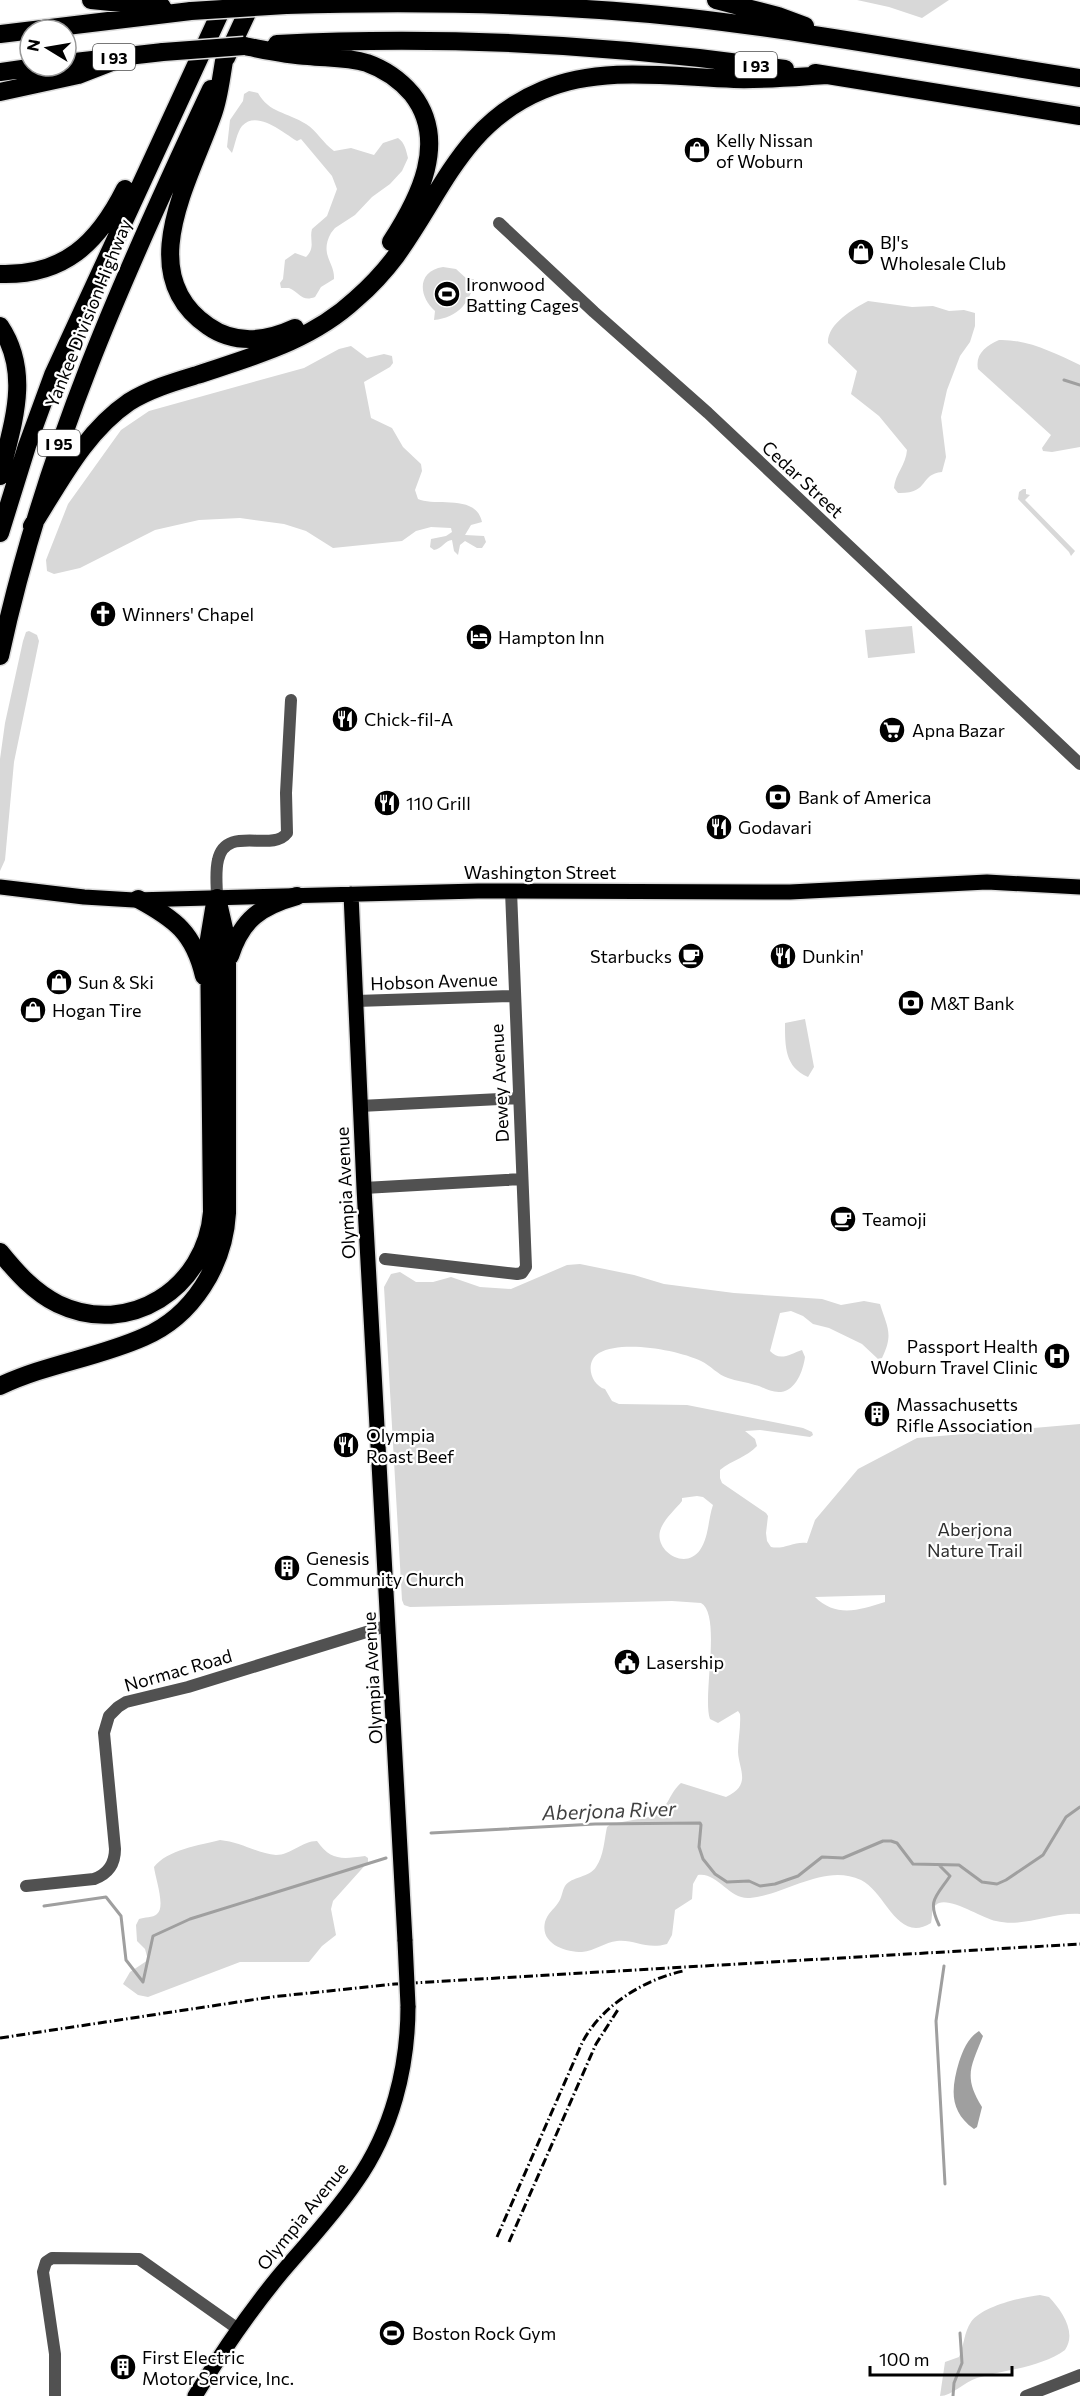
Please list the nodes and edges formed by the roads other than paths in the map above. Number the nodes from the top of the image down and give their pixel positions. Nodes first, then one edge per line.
1 (92, 0) edge
2 (253, 0) edge
3 (326, 0) edge
4 (716, 0) edge
5 (223, 5) edge
6 (306, 5) junction
7 (190, 11) junction
8 (0, 34) edge
9 (846, 40) junction
10 (266, 47) junction
11 (127, 56) junction
12 (224, 61) junction
13 (78, 62) edge
14 (18, 69) edge
15 (0, 72) edge
16 (827, 75) junction
17 (1080, 78) edge
18 (0, 92) edge
19 (1080, 116) edge
20 (166, 128) junction
21 (499, 223) dead end
22 (0, 274) edge
23 (0, 326) edge
24 (0, 476) edge
25 (32, 526) junction
26 (0, 533) edge
27 (0, 656) edge
28 (291, 700) dead end
29 (1080, 764) edge
30 (6, 887) edge
31 (1080, 887) edge
32 (511, 891) junction
33 (351, 894) junction
34 (297, 896) junction
35 (217, 898) junction
36 (138, 899) junction
37 (227, 969) junction
38 (513, 996) junction
39 (356, 1001) junction
40 (211, 1013) junction
41 (519, 1098) junction
42 (360, 1106) junction
43 (522, 1179) junction
44 (364, 1188) junction
45 (0, 1252) edge
46 (385, 1259) dead end
47 (0, 1386) edge
48 (389, 1625) junction
49 (26, 1886) dead end
50 (238, 2330) junction
51 (1080, 2375) edge
52 (55, 2396) edge
53 (195, 2396) edge
54 (1026, 2396) edge

1 - 7 highway
2 - 12 highway, Yankee Division Highway / I 95
3 - 6 highway
4 - 9 highway
5 - 20 highway, Yankee Division Highway / I 95
6 - 7 highway, I 93, bridge
6 - 9 highway, I 93
7 - 8 highway, I 93
9 - 17 highway, I 93
10 - 11 highway, I 93, bridge
10 - 12 highway
10 - 16 highway, I 93
11 - 13 highway, I 93
11 - 18 highway
12 - 25 highway, Yankee Division Highway / I 95
14 - 15 highway
16 - 19 highway, I 93
16 - 25 highway
20 - 22 highway
20 - 26 highway, Yankee Division Highway / I 95
21 - 29 street, Cedar Street
23 - 24 highway
25 - 27 highway, Yankee Division Highway / I 95
28 - 35 street
30 - 36 main road, Washington Street
31 - 32 main road, Washington Street
32 - 33 main road, Washington Street
32 - 38 street, Dewey Avenue
33 - 34 main road, Washington Street
33 - 39 main road, Olympia Avenue
34 - 35 main road, Washington Street
34 - 37 highway
35 - 36 main road, Washington Street
35 - 37 highway
35 - 40 highway
36 - 40 highway
37 - 47 highway
38 - 39 street, Hobson Avenue
38 - 41 street, Dewey Avenue
39 - 42 main road, Olympia Avenue
40 - 45 highway
41 - 42 street
41 - 43 street, Dewey Avenue
42 - 44 main road, Olympia Avenue
43 - 44 street
43 - 46 street, Dewey Avenue
44 - 48 main road, Olympia Avenue
48 - 49 street, Normac Road
48 - 50 main road, Olympia Avenue, bridge
50 - 52 street
50 - 53 main road, Olympia Avenue
51 - 54 street

